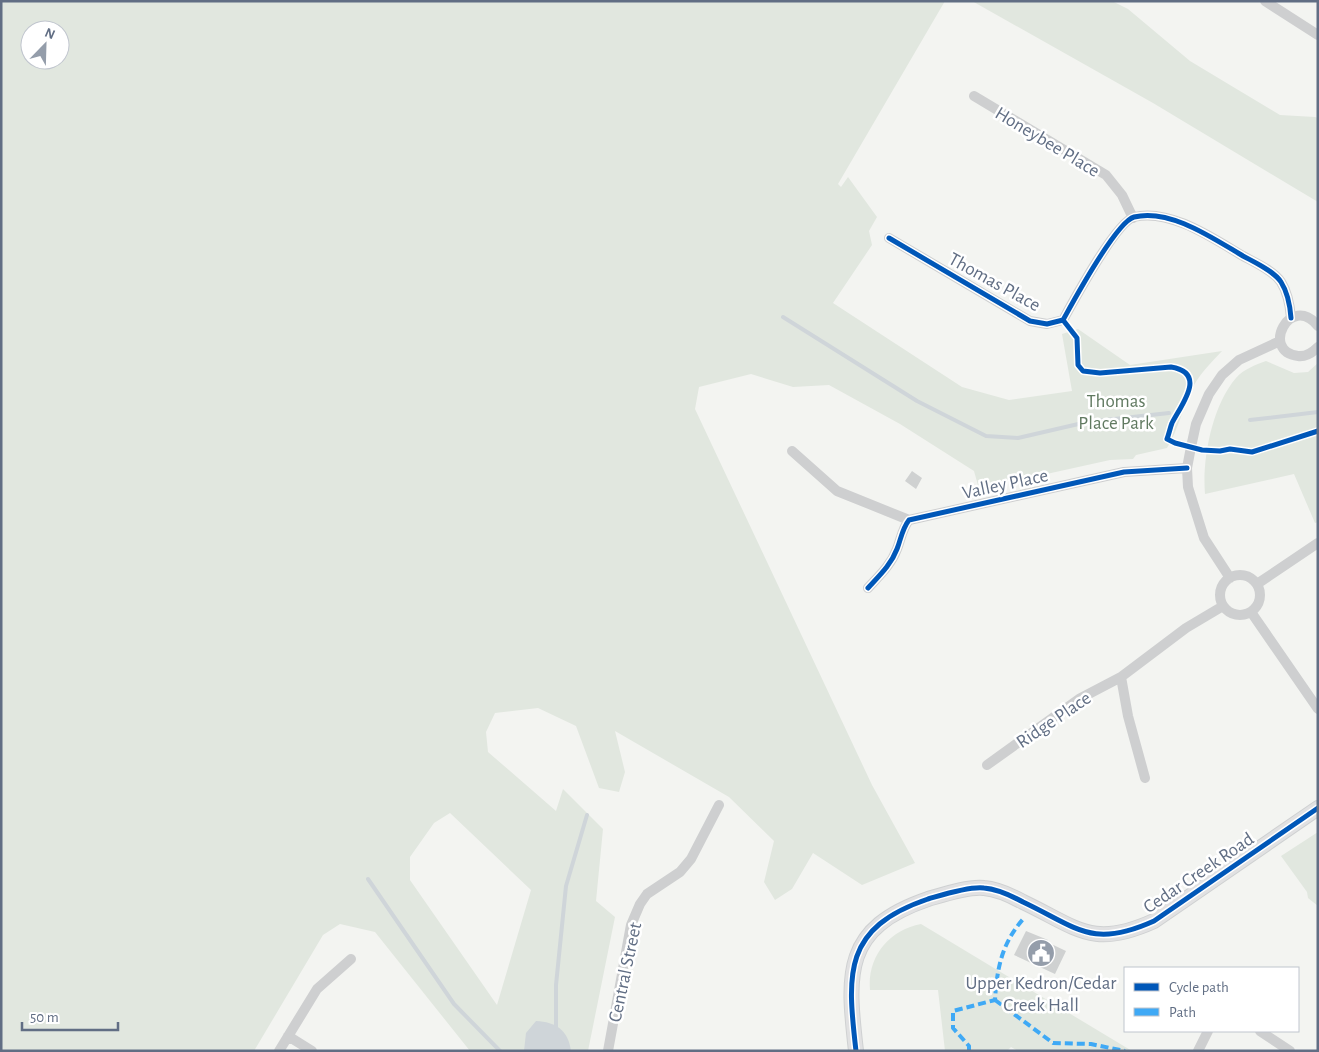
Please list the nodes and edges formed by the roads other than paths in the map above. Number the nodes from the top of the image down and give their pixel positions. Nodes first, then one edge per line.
1 (1265, 1) edge
2 (1318, 35) edge
3 (974, 96) dead end
4 (1133, 218) junction
5 (889, 238) dead end
6 (1291, 318) junction
7 (1318, 326) edge
8 (1280, 341) junction
9 (1318, 347) edge
10 (792, 451) dead end
11 (1187, 468) junction
12 (909, 520) junction
13 (1318, 543) edge
14 (1230, 578) junction
15 (1257, 584) junction
16 (868, 588) dead end
17 (1223, 606) junction
18 (1251, 612) junction
19 (1122, 677) junction
20 (1318, 709) edge
21 (987, 765) dead end
22 (1145, 778) dead end
23 (719, 805) dead end
24 (1318, 808) edge
25 (351, 959) dead end
26 (1208, 1032) edge
27 (1262, 1032) edge
28 (288, 1036) junction
29 (279, 1051) edge
30 (312, 1051) edge
31 (608, 1051) edge
32 (856, 1051) edge
33 (1198, 1051) edge
34 (1290, 1051) edge

1 - 2 street
3 - 4 street, Honeybee Place
4 - 5 street, Thomas Place
4 - 6 street
6 - 7 street
6 - 8 street
8 - 9 street
8 - 11 street
10 - 12 street
11 - 12 street, Valley Place
11 - 14 street
12 - 16 street
13 - 15 street
14 - 15 street
14 - 17 street
15 - 18 street
17 - 18 street
17 - 19 street, Ridge Place
18 - 20 street
19 - 21 street, Ridge Place
19 - 22 street
23 - 31 street, Central Street
24 - 32 street, Cedar Creek Road
25 - 28 street
26 - 33 street
27 - 34 street
28 - 29 street
28 - 30 street

